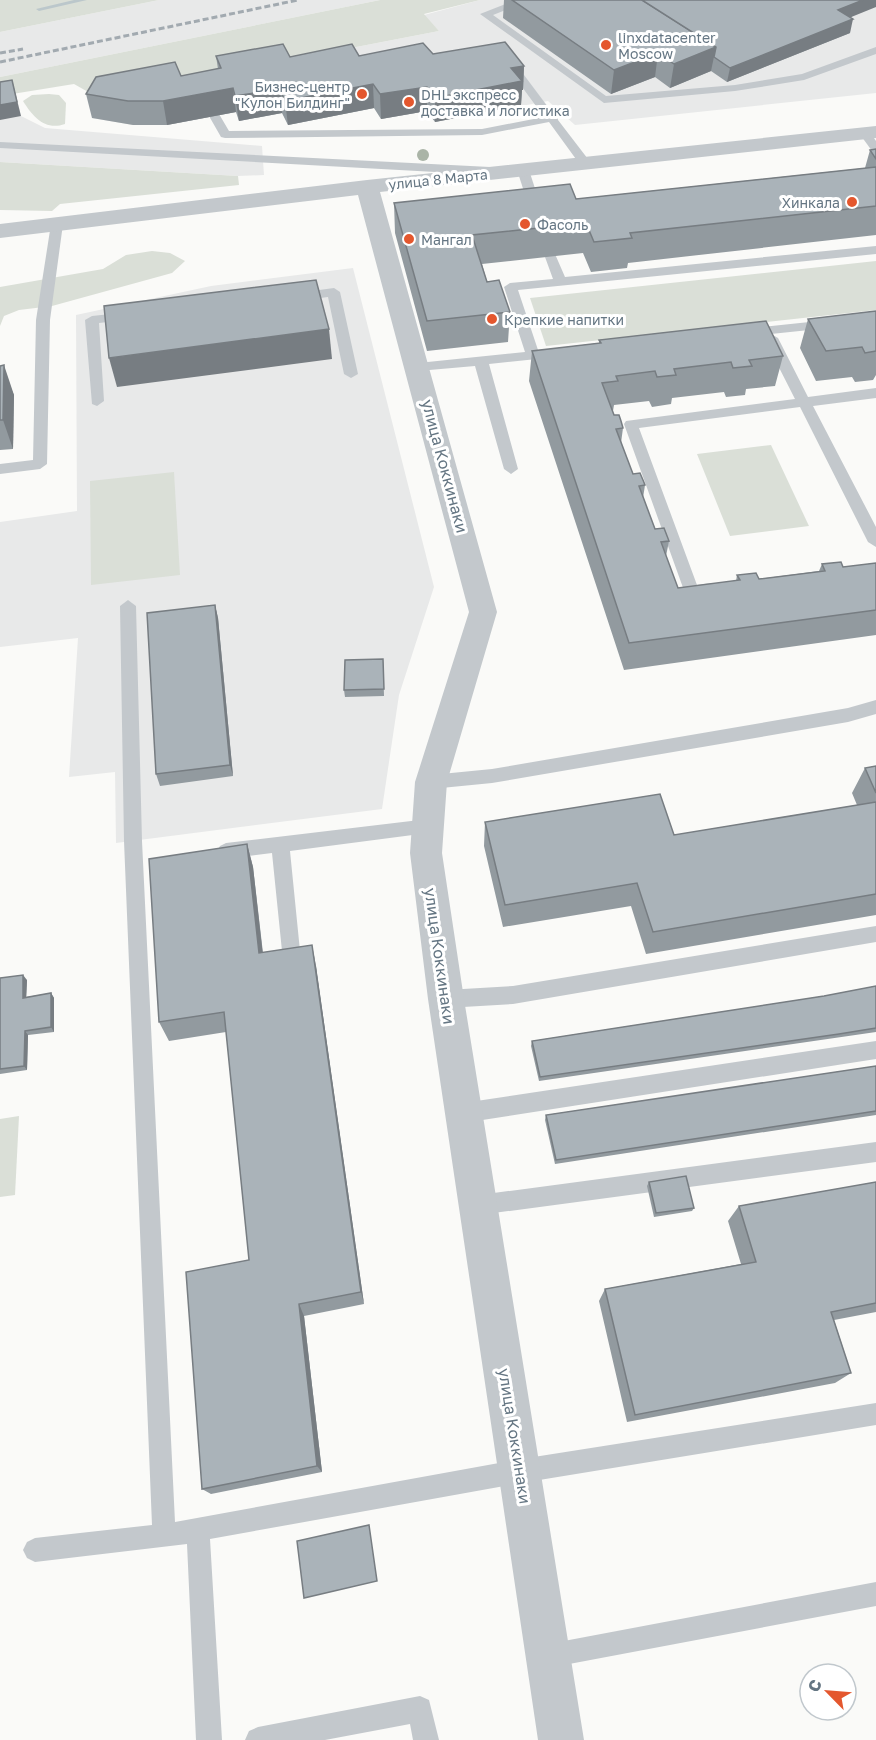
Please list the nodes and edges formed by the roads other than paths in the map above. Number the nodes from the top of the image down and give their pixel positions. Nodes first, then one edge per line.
1 (526, 0) edge
2 (876, 50) edge
3 (511, 65) edge
4 (215, 116) edge
5 (554, 118) junction
6 (872, 138) edge
7 (0, 145) edge
8 (585, 163) junction
9 (514, 171) junction
10 (367, 187) junction
11 (538, 218) edge
12 (57, 224) junction
13 (0, 231) edge
14 (876, 250) edge
15 (551, 256) edge
16 (560, 281) junction
17 (278, 299) edge
18 (140, 315) edge
19 (876, 319) edge
20 (767, 330) junction
21 (732, 334) edge
22 (568, 351) edge
23 (533, 355) junction
24 (481, 361) junction
25 (418, 368) junction
26 (351, 374) dead end
27 (876, 393) edge
28 (97, 401) dead end
29 (804, 402) junction
30 (0, 469) edge
31 (511, 469) dead end
32 (876, 542) edge
33 (727, 587) edge
34 (128, 606) dead end
35 (876, 707) edge
36 (431, 782) junction
37 (428, 826) junction
38 (280, 844) junction
39 (213, 852) edge
40 (157, 859) edge
41 (135, 862) junction
42 (876, 934) edge
43 (291, 951) edge
44 (446, 999) junction
45 (876, 1050) edge
46 (463, 1113) junction
47 (876, 1152) edge
48 (479, 1205) junction
49 (876, 1414) edge
50 (520, 1471) junction
51 (198, 1530) junction
52 (164, 1536) junction
53 (35, 1550) dead end
54 (876, 1594) edge
55 (548, 1656) junction
56 (209, 1740) edge
57 (258, 1740) edge
58 (426, 1740) edge
59 (561, 1740) edge

1 - 2 lane
3 - 5 lane
4 - 5 lane
5 - 8 lane
6 - 8 street, улица 8 Марта
7 - 9 lane
8 - 9 street, улица 8 Марта
9 - 10 street, улица 8 Марта
9 - 11 lane
10 - 12 street, улица 8 Марта
10 - 25 street, улица Коккинаки
12 - 13 street, улица 8 Марта
12 - 30 lane
14 - 16 lane
15 - 16 lane
16 - 23 lane
17 - 26 lane
18 - 28 lane
19 - 20 lane
20 - 21 lane
20 - 29 lane
22 - 23 lane
23 - 24 lane
24 - 25 lane
24 - 31 lane
25 - 36 street, улица Коккинаки
27 - 29 lane
29 - 32 lane
29 - 33 lane
34 - 41 lane
35 - 36 lane
36 - 37 street, улица Коккинаки
37 - 38 lane
37 - 44 street, улица Коккинаки
38 - 39 lane
38 - 43 lane
40 - 41 lane
41 - 52 lane
42 - 44 lane
44 - 46 street, улица Коккинаки
45 - 46 lane
46 - 48 street, улица Коккинаки
47 - 48 lane
48 - 50 street, улица Коккинаки
49 - 50 lane
50 - 51 lane
50 - 55 street, улица Коккинаки
51 - 52 lane
51 - 56 lane
52 - 53 lane
54 - 55 lane
55 - 59 street, улица Коккинаки
57 - 58 lane

